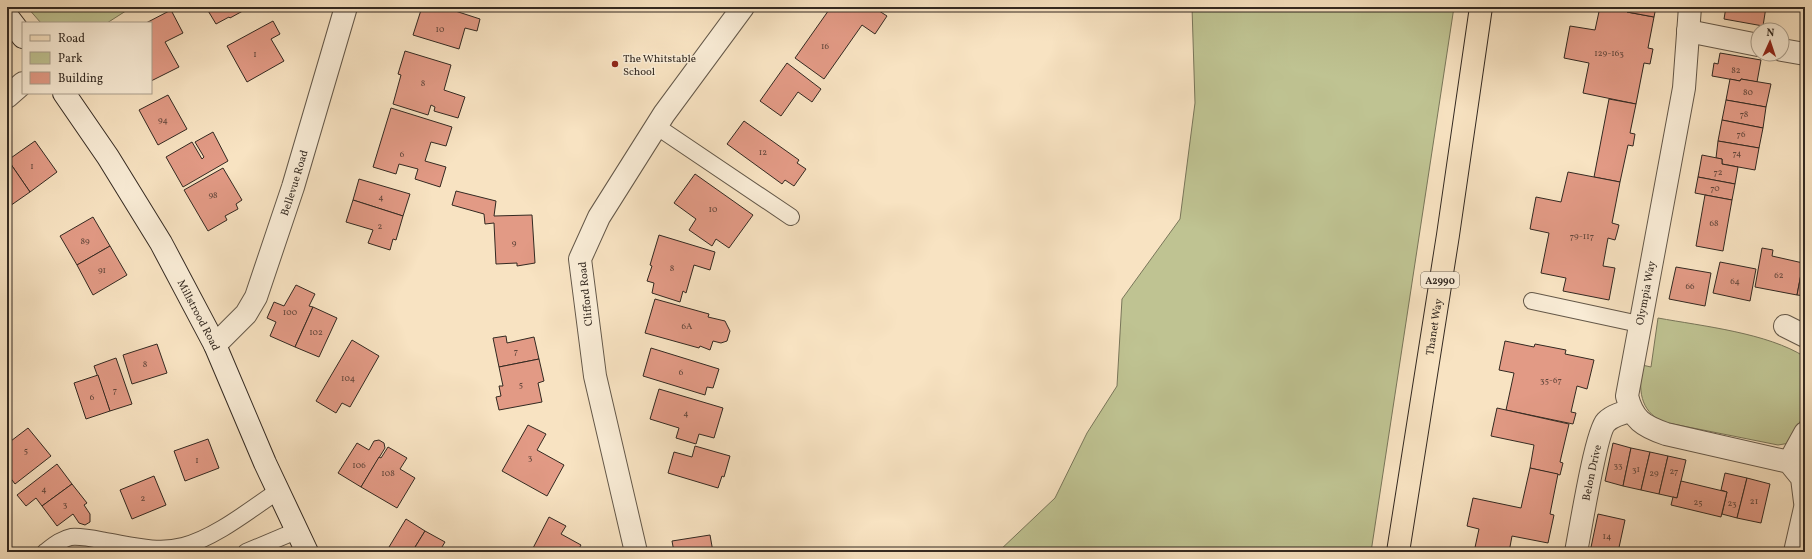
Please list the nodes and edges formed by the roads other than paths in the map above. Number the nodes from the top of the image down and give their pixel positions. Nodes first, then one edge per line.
1 (346, 7) edge
2 (744, 7) edge
3 (1481, 7) edge
4 (1690, 7) edge
5 (7, 16) edge
6 (1688, 31) junction
7 (22, 36) edge
8 (1750, 43) edge
9 (1790, 51) edge
10 (1805, 54) edge
11 (22, 84) edge
12 (65, 94) edge
13 (7, 97) edge
14 (656, 126) junction
15 (791, 217) dead end
16 (1532, 302) dead end
17 (1639, 324) junction
18 (1785, 326) dead end
19 (1805, 336) edge
20 (215, 345) junction
21 (1631, 411) junction
22 (1805, 433) edge
23 (1789, 462) junction
24 (278, 491) junction
25 (1805, 502) edge
26 (1805, 508) edge
27 (296, 531) junction
28 (45, 552) edge
29 (246, 552) edge
30 (307, 552) edge
31 (636, 552) edge
32 (1398, 552) edge
33 (1576, 552) edge
34 (1795, 552) edge

1 - 20 street, Bellevue Road
2 - 14 street, Clifford Road
3 - 32 main road, Thanet Way / A2990
4 - 6 street, Olympia Way
5 - 7 street
6 - 8 street
6 - 17 street, Olympia Way
9 - 10 street
11 - 13 street
12 - 20 street, Millstrood Road
14 - 15 lane
14 - 31 street, Clifford Road
16 - 17 lane
17 - 21 street, Olympia Way
18 - 19 street
20 - 24 street, Millstrood Road
21 - 23 street
21 - 33 street, Belon Drive
22 - 23 street
23 - 25 street
24 - 27 street, Millstrood Road
24 - 28 lane
26 - 34 street
27 - 29 lane
27 - 30 street, Millstrood Road

